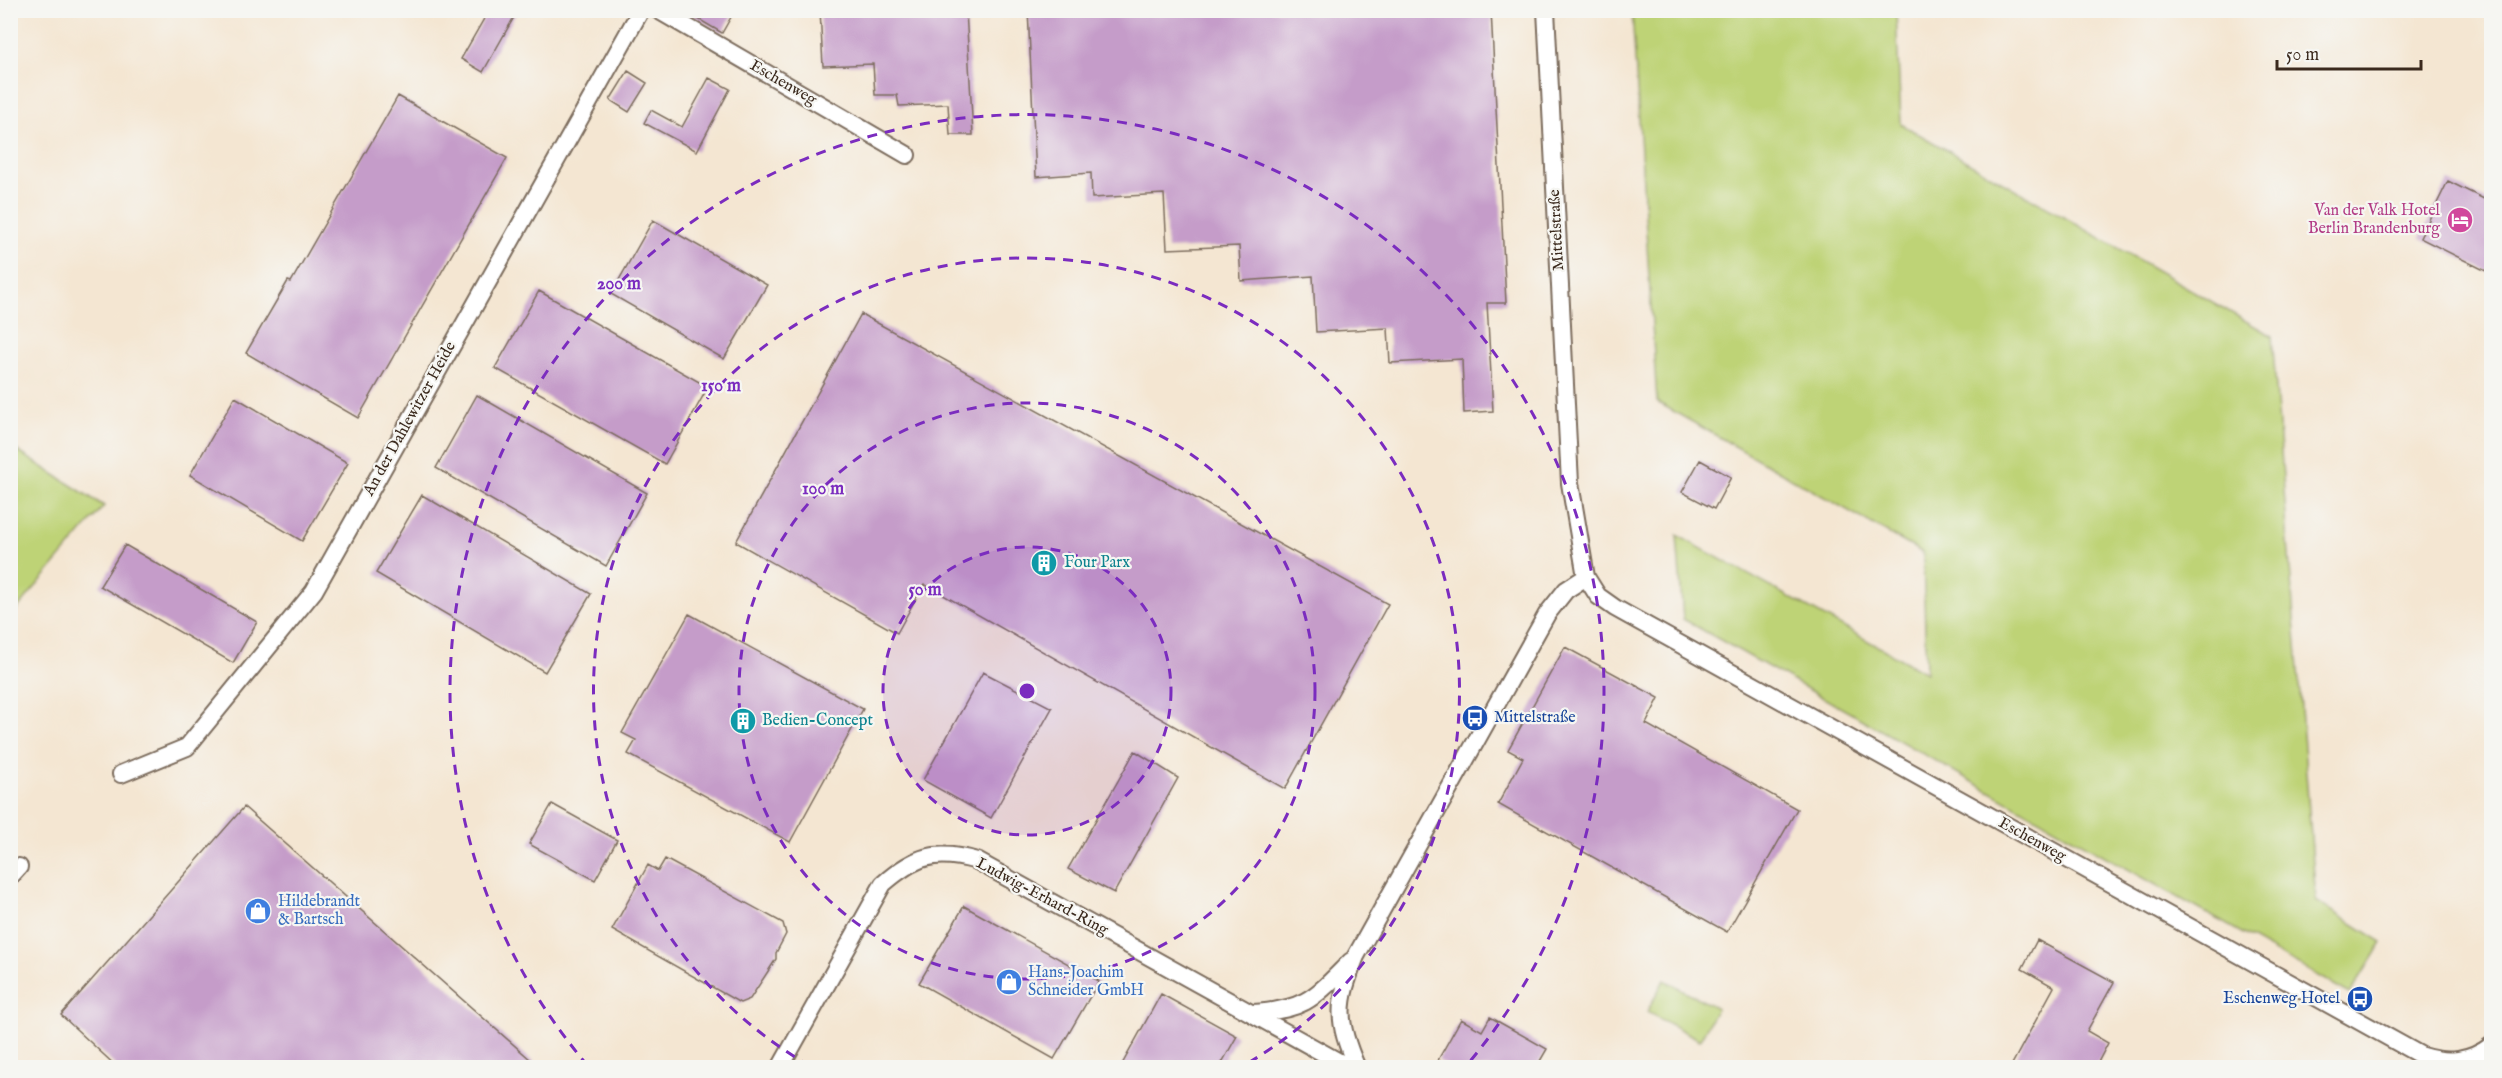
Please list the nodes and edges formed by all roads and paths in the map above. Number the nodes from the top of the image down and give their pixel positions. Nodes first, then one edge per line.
1 (641, 10) edge
2 (658, 10) edge
3 (1546, 10) edge
4 (907, 155) dead end
5 (1586, 577) junction
6 (122, 774) dead end
7 (1356, 956) junction
8 (1253, 1013) junction
9 (2492, 1045) edge
10 (780, 1068) edge
11 (1350, 1068) edge
12 (1357, 1068) edge

1 - 6 street, An der Dahlewitzer Heide
2 - 4 street, Eschenweg
3 - 5 street, Mittelstraße
5 - 7 street
5 - 9 street, Eschenweg
7 - 8 street
7 - 12 street
8 - 10 street, Ludwig-Erhard-Ring
8 - 11 street, Ludwig-Erhard-Ring

